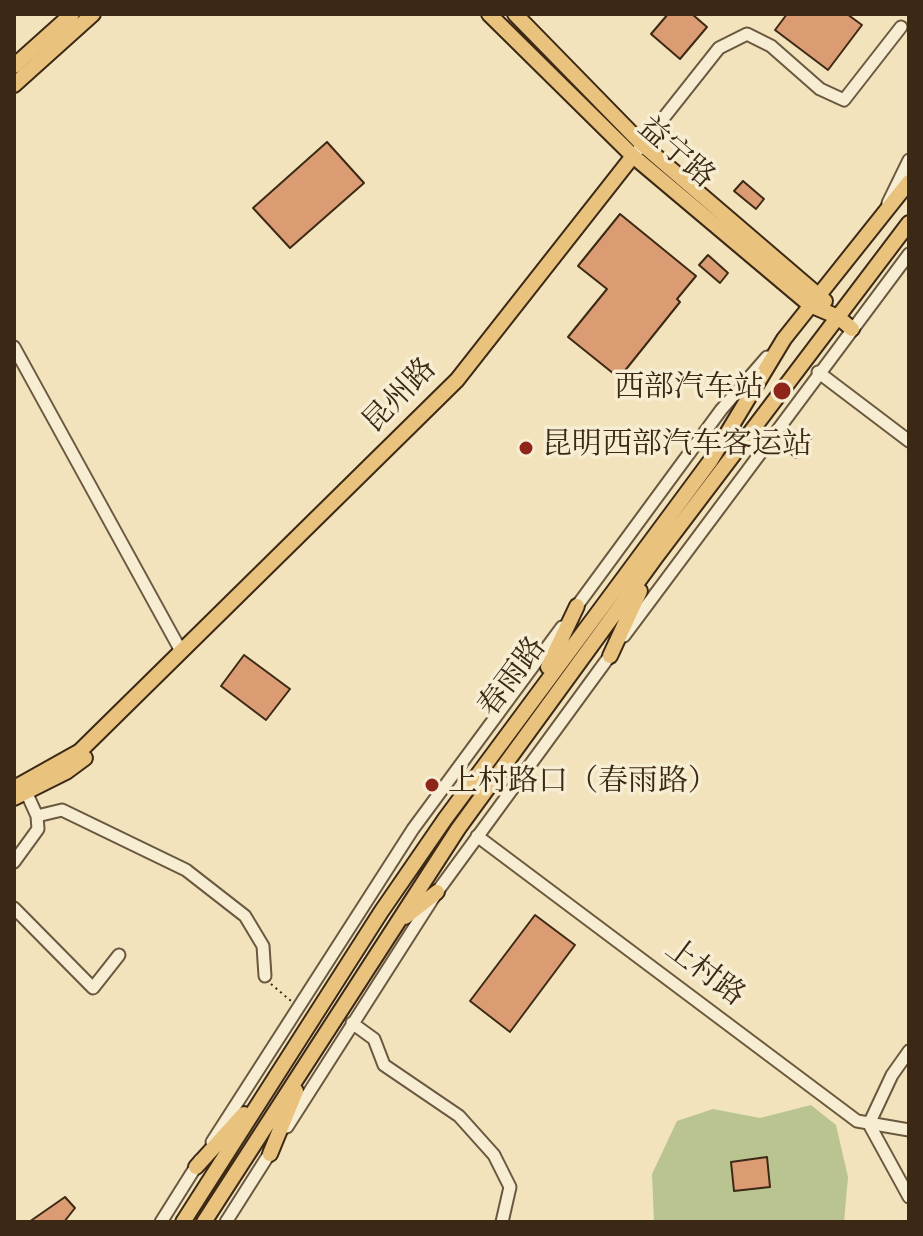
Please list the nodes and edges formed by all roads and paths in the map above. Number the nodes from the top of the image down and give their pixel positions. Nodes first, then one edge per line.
1 (72, 14) edge
2 (93, 14) edge
3 (489, 14) edge
4 (515, 14) edge
5 (901, 27) dead end
6 (14, 66) edge
7 (14, 85) edge
8 (638, 150) junction
9 (909, 160) edge
10 (909, 182) edge
11 (882, 214) junction
12 (909, 223) edge
13 (909, 254) edge
14 (815, 300) junction
15 (838, 317) junction
16 (852, 329) junction
17 (784, 339) junction
18 (14, 347) edge
19 (818, 372) junction
20 (909, 441) edge
21 (656, 557) junction
22 (577, 606) junction
23 (181, 651) junction
24 (610, 656) junction
25 (534, 697) junction
26 (19, 791) edge
27 (37, 816) junction
28 (477, 836) junction
29 (14, 862) edge
30 (437, 892) junction
31 (14, 908) edge
32 (395, 924) junction
33 (119, 955) dead end
34 (265, 976) joint
35 (298, 1006) junction
36 (352, 1023) junction
37 (909, 1051) edge
38 (311, 1054) junction
39 (273, 1081) junction
40 (869, 1124) junction
41 (909, 1130) edge
42 (270, 1154) junction
43 (196, 1167) junction
44 (909, 1197) edge
45 (161, 1222) edge
46 (183, 1222) edge
47 (204, 1222) edge
48 (226, 1222) edge
49 (502, 1222) edge

1 - 6 main road
2 - 7 main road
3 - 8 main road, 益宁路
4 - 8 main road, 益宁路
5 - 8 street
8 - 14 main road, 益宁路
8 - 23 main road, 昆州路
9 - 11 street
10 - 11 main road, 春雨路
11 - 14 main road, 春雨路
12 - 15 main road, 春雨路
13 - 16 street
14 - 15 main road, 益宁路
14 - 17 main road, 春雨路
15 - 16 main road, 益宁路
15 - 21 main road, 春雨路
16 - 19 street
17 - 22 street
17 - 25 main road, 春雨路
18 - 23 street
19 - 20 street
19 - 24 street
21 - 24 main road
21 - 32 main road, 春雨路
22 - 25 main road
22 - 35 street
23 - 26 main road, 昆州路
24 - 28 street
25 - 39 main road, 春雨路
26 - 27 street
27 - 29 street
27 - 34 street
28 - 30 street
28 - 40 street, 上村路
30 - 32 main road
30 - 36 street
31 - 33 street
32 - 38 main road, 春雨路
34 - 35 path
35 - 43 street
36 - 42 street
36 - 49 street
37 - 40 street
38 - 42 main road
38 - 47 main road, 春雨路
39 - 43 main road
39 - 46 main road, 春雨路
40 - 41 street, 上村路
40 - 44 street
42 - 48 street
43 - 45 street

